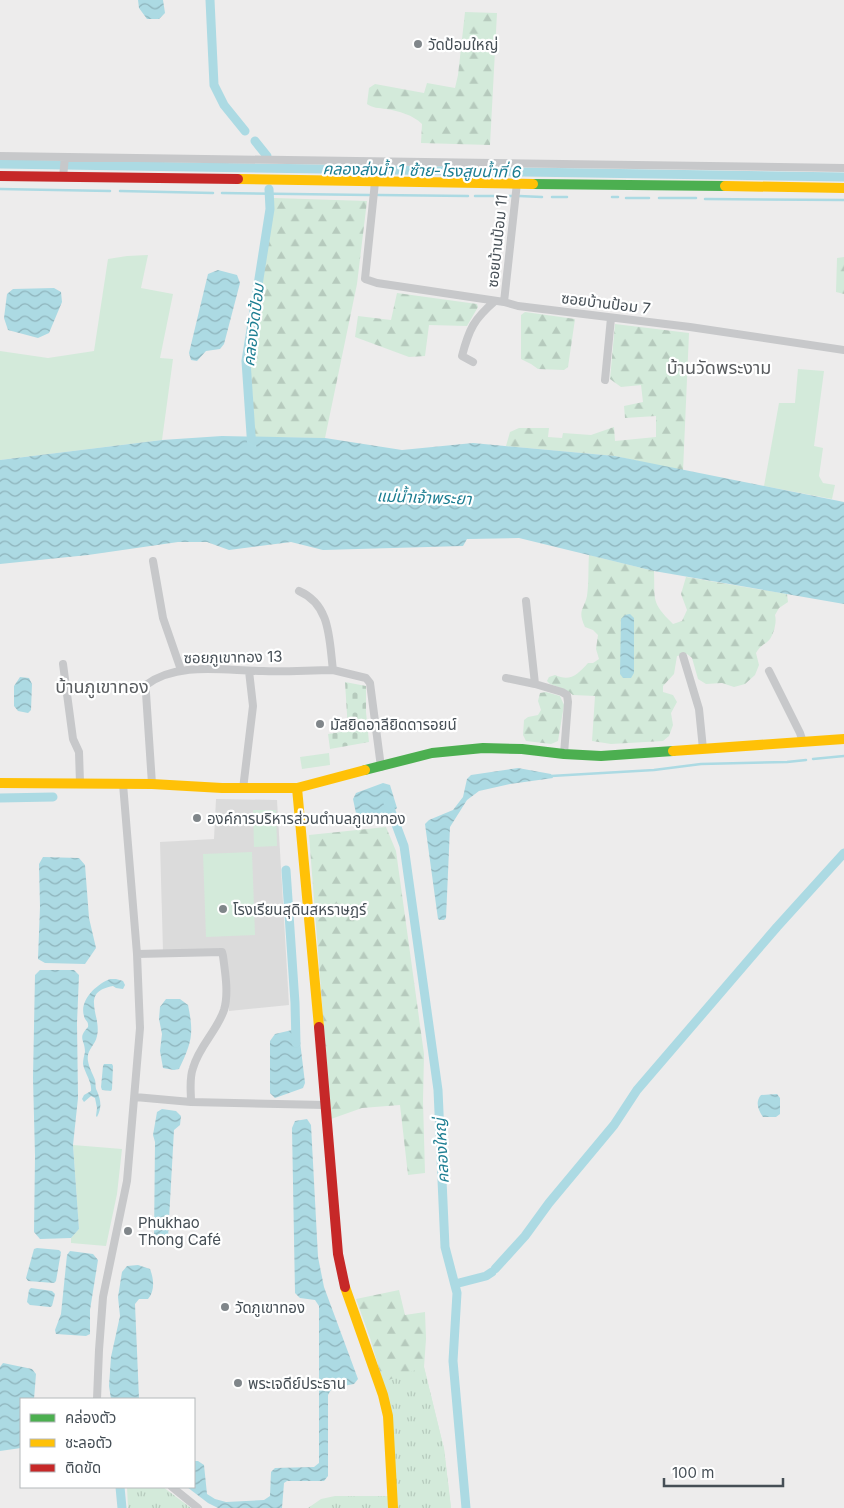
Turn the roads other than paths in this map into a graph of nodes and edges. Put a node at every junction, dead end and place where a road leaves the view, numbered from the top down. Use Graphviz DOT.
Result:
graph roads {
  1 [pos="0,156"];
  2 [pos="65,159"];
  3 [pos="347,164"];
  4 [pos="844,168"];
  5 [pos="64,174"];
  6 [pos="0,176"];
  7 [pos="346,178"];
  8 [pos="375,182"];
  9 [pos="517,183"];
  10 [pos="844,188"];
  11 [pos="500,302"];
  12 [pos="611,318"];
  13 [pos="844,350"];
  14 [pos="473,362"];
  15 [pos="605,380"];
  16 [pos="153,561"];
  17 [pos="299,590"];
  18 [pos="526,601"];
  19 [pos="683,656"];
  20 [pos="63,664"];
  21 [pos="181,670"];
  22 [pos="333,670"];
  23 [pos="249,671"];
  24 [pos="769,672"];
  25 [pos="506,678"];
  26 [pos="535,684"];
  27 [pos="844,739"];
  28 [pos="803,742"];
  29 [pos="703,750"];
  30 [pos="564,754"];
  31 [pos="381,767"];
  32 [pos="0,783"];
  33 [pos="80,783"];
  34 [pos="123,784"];
  35 [pos="152,784"];
  36 [pos="297,788"];
  37 [pos="243,789"];
  38 [pos="137,954"];
  39 [pos="134,1097"];
  40 [pos="191,1102"];
  41 [pos="326,1106"];
  42 [pos="98,1398"];
  43 [pos="173,1488"];
  44 [pos="198,1508"];
  45 [pos="393,1508"];
  1 -- 2 [label="street"];
  2 -- 3 [label="street"];
  2 -- 5 [label="street"];
  3 -- 4 [label="street"];
  3 -- 7 [label="street"];
  5 -- 6 [label="street"];
  5 -- 7 [label="street"];
  7 -- 8 [label="street"];
  8 -- 9 [label="street"];
  8 -- 11 [label="street, ซอยบ้านป้อม 7"];
  9 -- 10 [label="street"];
  9 -- 11 [label="street, ซอยบ้านป้อม 11"];
  11 -- 12 [label="street, ซอยบ้านป้อม 7"];
  11 -- 14 [label="street"];
  12 -- 13 [label="street, ซอยบ้านป้อม 7"];
  12 -- 15 [label="street"];
  16 -- 21 [label="street"];
  17 -- 22 [label="street"];
  18 -- 26 [label="street"];
  19 -- 29 [label="street"];
  20 -- 33 [label="street"];
  21 -- 23 [label="street, ซอยภูเขาทอง 13"];
  21 -- 35 [label="street, ซอยภูเขาทอง 13"];
  22 -- 23 [label="street, ซอยภูเขาทอง 13"];
  22 -- 31 [label="street, ซอยภูเขาทอง 13"];
  23 -- 37 [label="street"];
  24 -- 28 [label="street"];
  25 -- 26 [label="street"];
  26 -- 30 [label="street"];
  27 -- 28 [label="street"];
  28 -- 29 [label="street"];
  29 -- 30 [label="street"];
  30 -- 31 [label="street"];
  31 -- 36 [label="street"];
  32 -- 33 [label="street"];
  33 -- 34 [label="street"];
  34 -- 35 [label="street"];
  34 -- 38 [label="street"];
  35 -- 37 [label="street"];
  36 -- 37 [label="street"];
  36 -- 41 [label="street"];
  38 -- 39 [label="street"];
  38 -- 40 [label="street"];
  39 -- 40 [label="street"];
  39 -- 42 [label="street"];
  40 -- 41 [label="street"];
  41 -- 45 [label="street"];
  43 -- 44 [label="street"];
}
